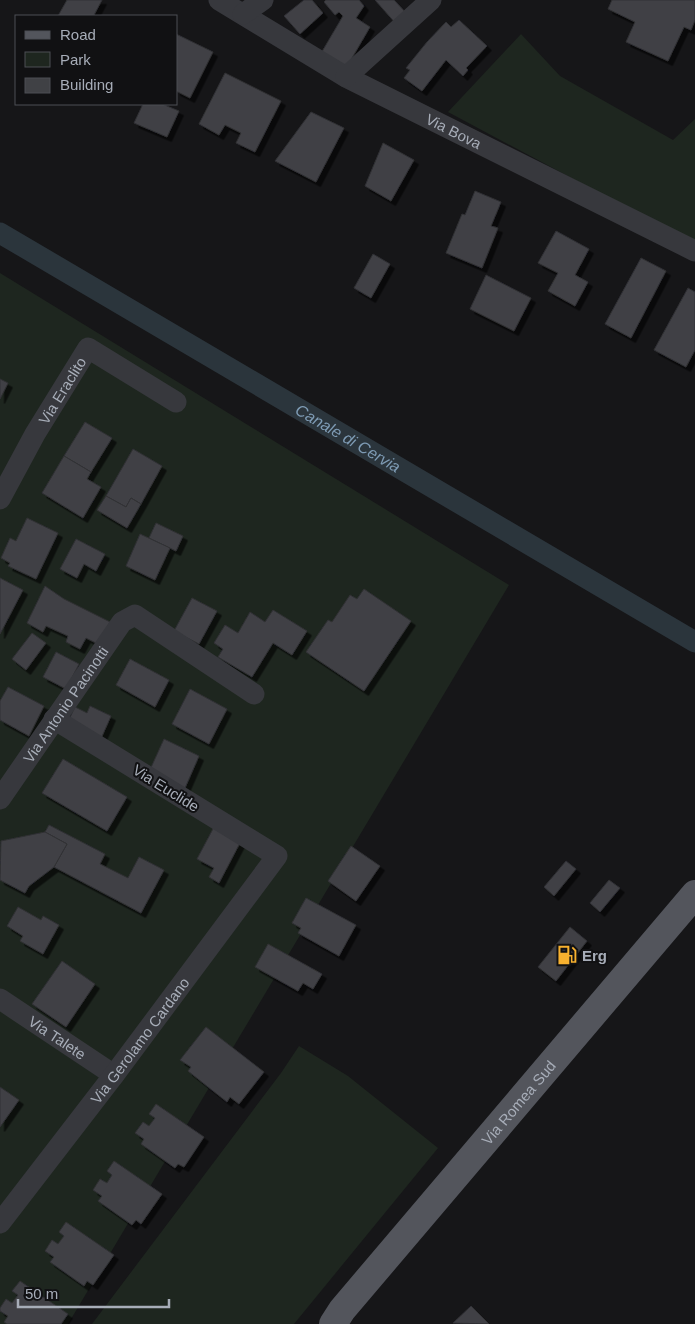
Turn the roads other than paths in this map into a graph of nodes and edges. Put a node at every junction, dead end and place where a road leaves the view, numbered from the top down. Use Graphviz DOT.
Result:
graph roads {
  1 [pos="219,0"];
  2 [pos="263,0"];
  3 [pos="430,0"];
  4 [pos="243,14"];
  5 [pos="346,77"];
  6 [pos="695,251"];
  7 [pos="176,402"];
  8 [pos="0,499"];
  9 [pos="254,694"];
  10 [pos="54,719"];
  11 [pos="1,797"];
  12 [pos="277,856"];
  13 [pos="695,894"];
  14 [pos="0,999"];
  15 [pos="114,1075"];
  16 [pos="0,1223"];
  17 [pos="334,1319"];
  1 -- 4 [label="street, Via Bova"];
  2 -- 4 [label="street"];
  3 -- 5 [label="street"];
  4 -- 5 [label="street, Via Bova"];
  5 -- 6 [label="street, Via Bova"];
  7 -- 8 [label="street, Via Eraclito"];
  9 -- 10 [label="street, Via Antonio Pacinotti"];
  10 -- 11 [label="street, Via Antonio Pacinotti"];
  10 -- 12 [label="street, Via Euclide"];
  12 -- 15 [label="street, Via Gerolamo Cardano"];
  13 -- 17 [label="main road, Via Romea Sud"];
  14 -- 15 [label="street, Via Talete"];
  15 -- 16 [label="street, Via Gerolamo Cardano"];
}
